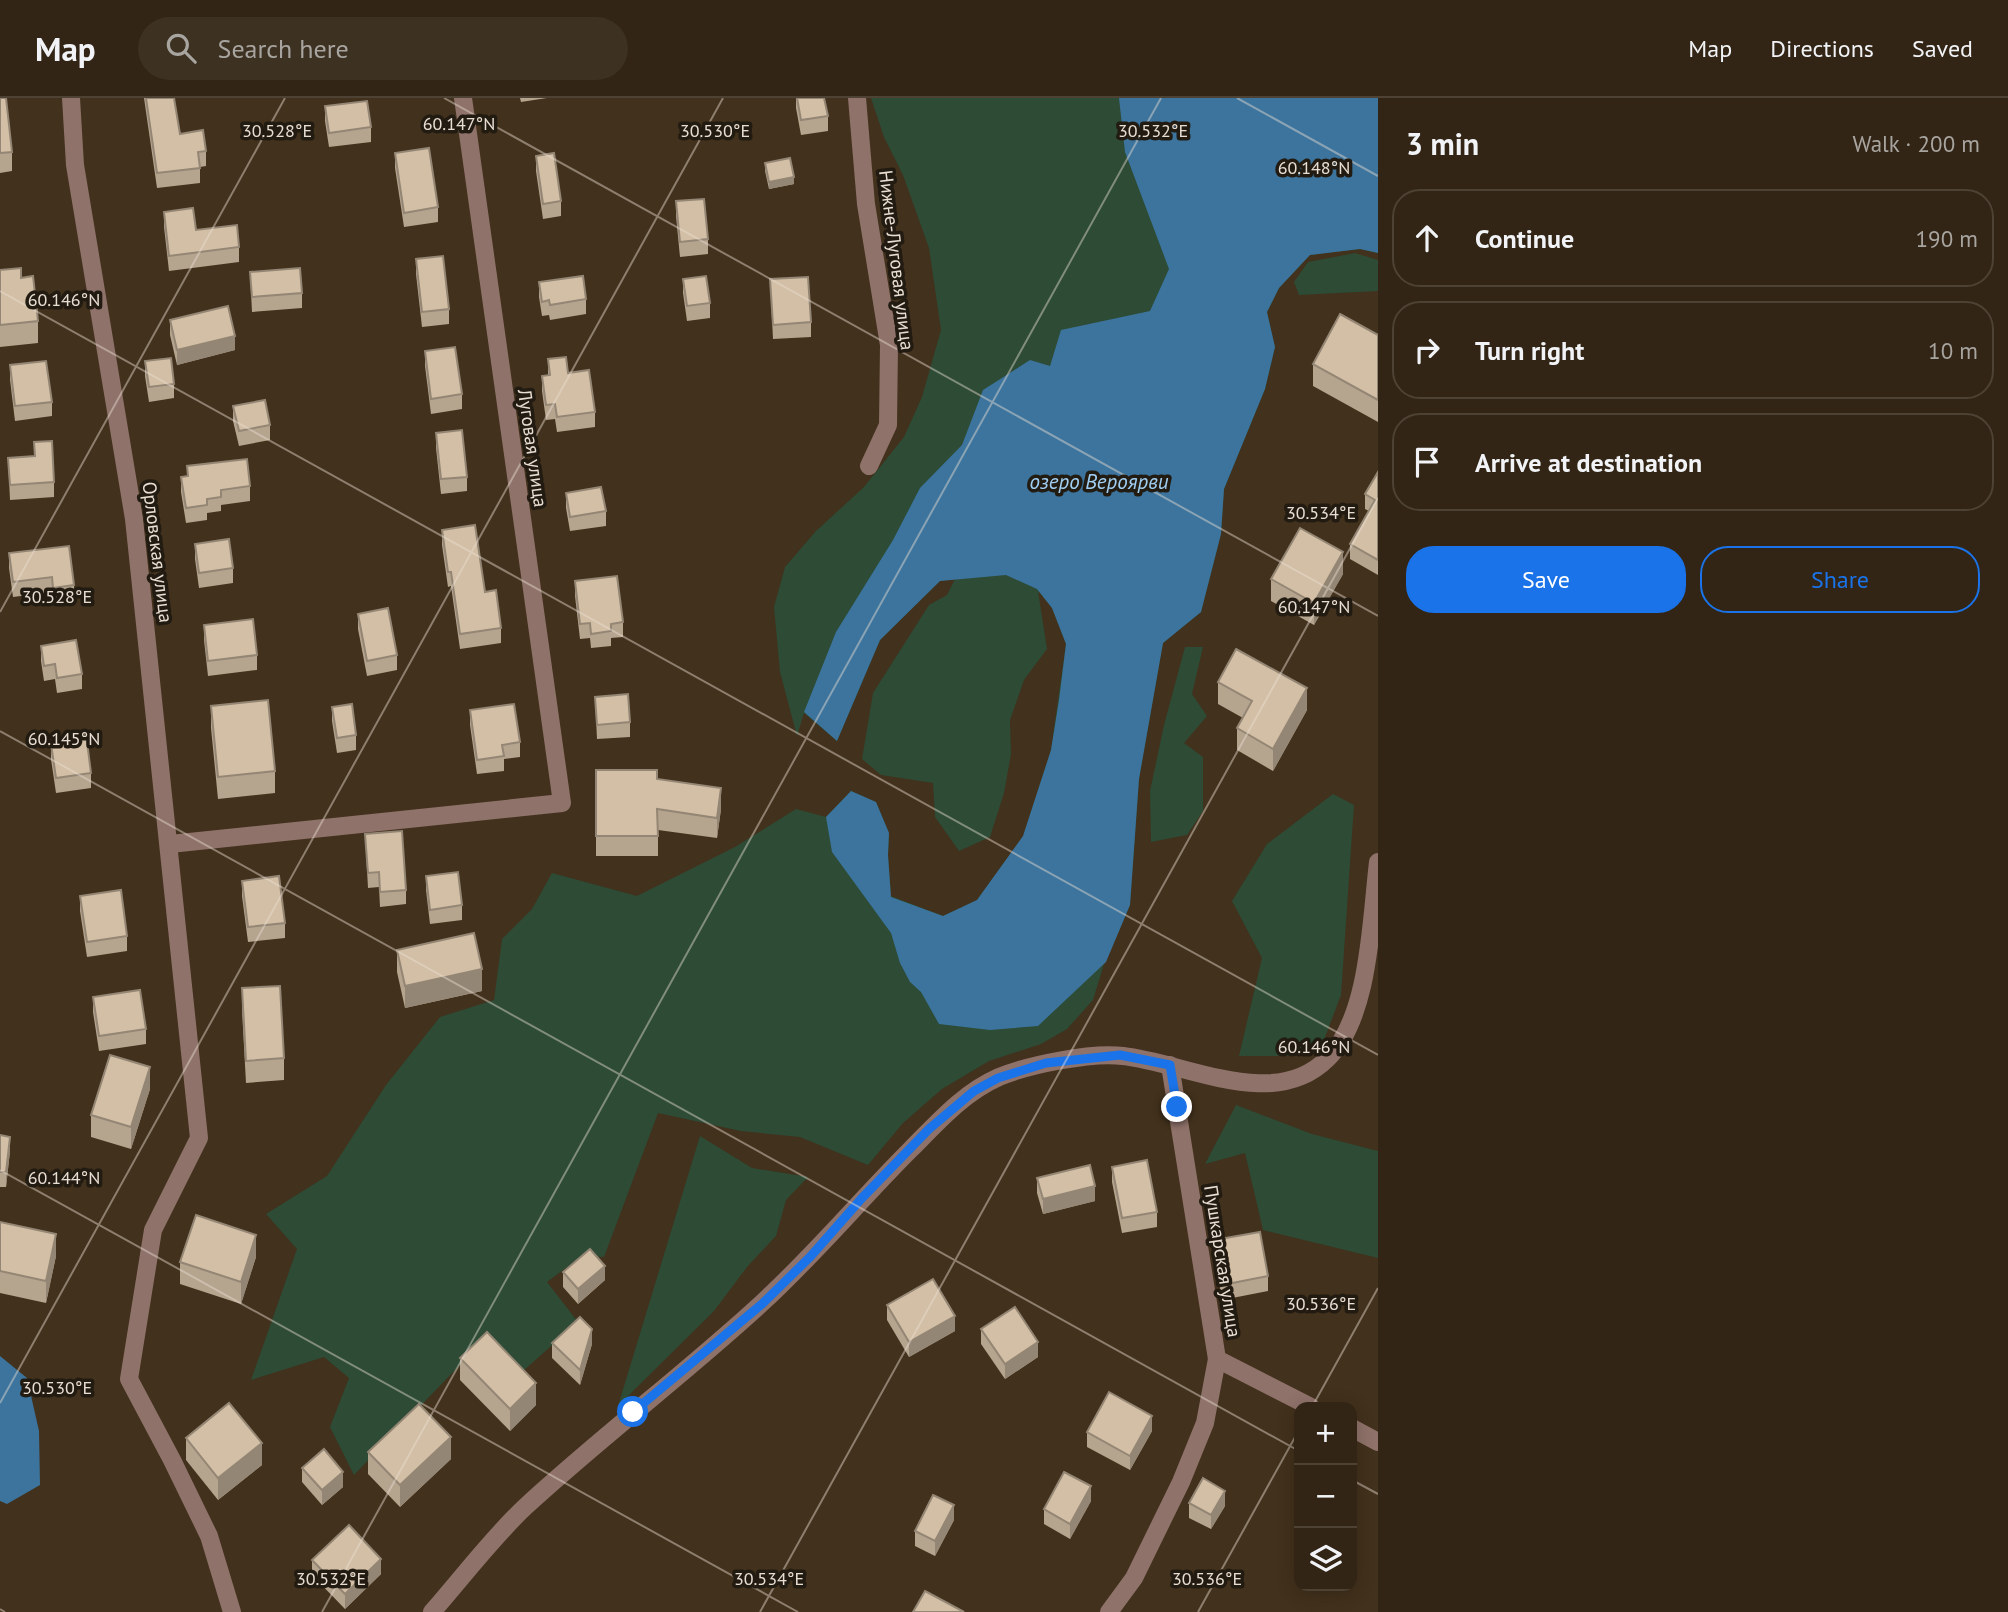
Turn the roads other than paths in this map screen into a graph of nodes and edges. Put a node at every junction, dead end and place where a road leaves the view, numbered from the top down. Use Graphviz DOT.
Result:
graph roads {
  1 [pos="71,98"];
  2 [pos="463,98"];
  3 [pos="857,98"];
  4 [pos="869,466"];
  5 [pos="170,844"];
  6 [pos="1378,862"];
  7 [pos="1170,1065"];
  8 [pos="1217,1359"];
  9 [pos="1301,1402"];
  10 [pos="1357,1430"];
  11 [pos="1378,1441"];
  12 [pos="232,1612"];
  13 [pos="432,1612"];
  14 [pos="1109,1612"];
  1 -- 5 [label="street, Орловская улица"];
  2 -- 5 [label="street, Луговая улица"];
  3 -- 4 [label="street, Нижне-Луговая улица"];
  5 -- 12 [label="street, Орловская улица"];
  6 -- 7 [label="street"];
  7 -- 8 [label="street, Пушкарская улица"];
  7 -- 13 [label="street"];
  8 -- 9 [label="street, Пушкарская улица"];
  8 -- 14 [label="street"];
  10 -- 11 [label="street"];
}
